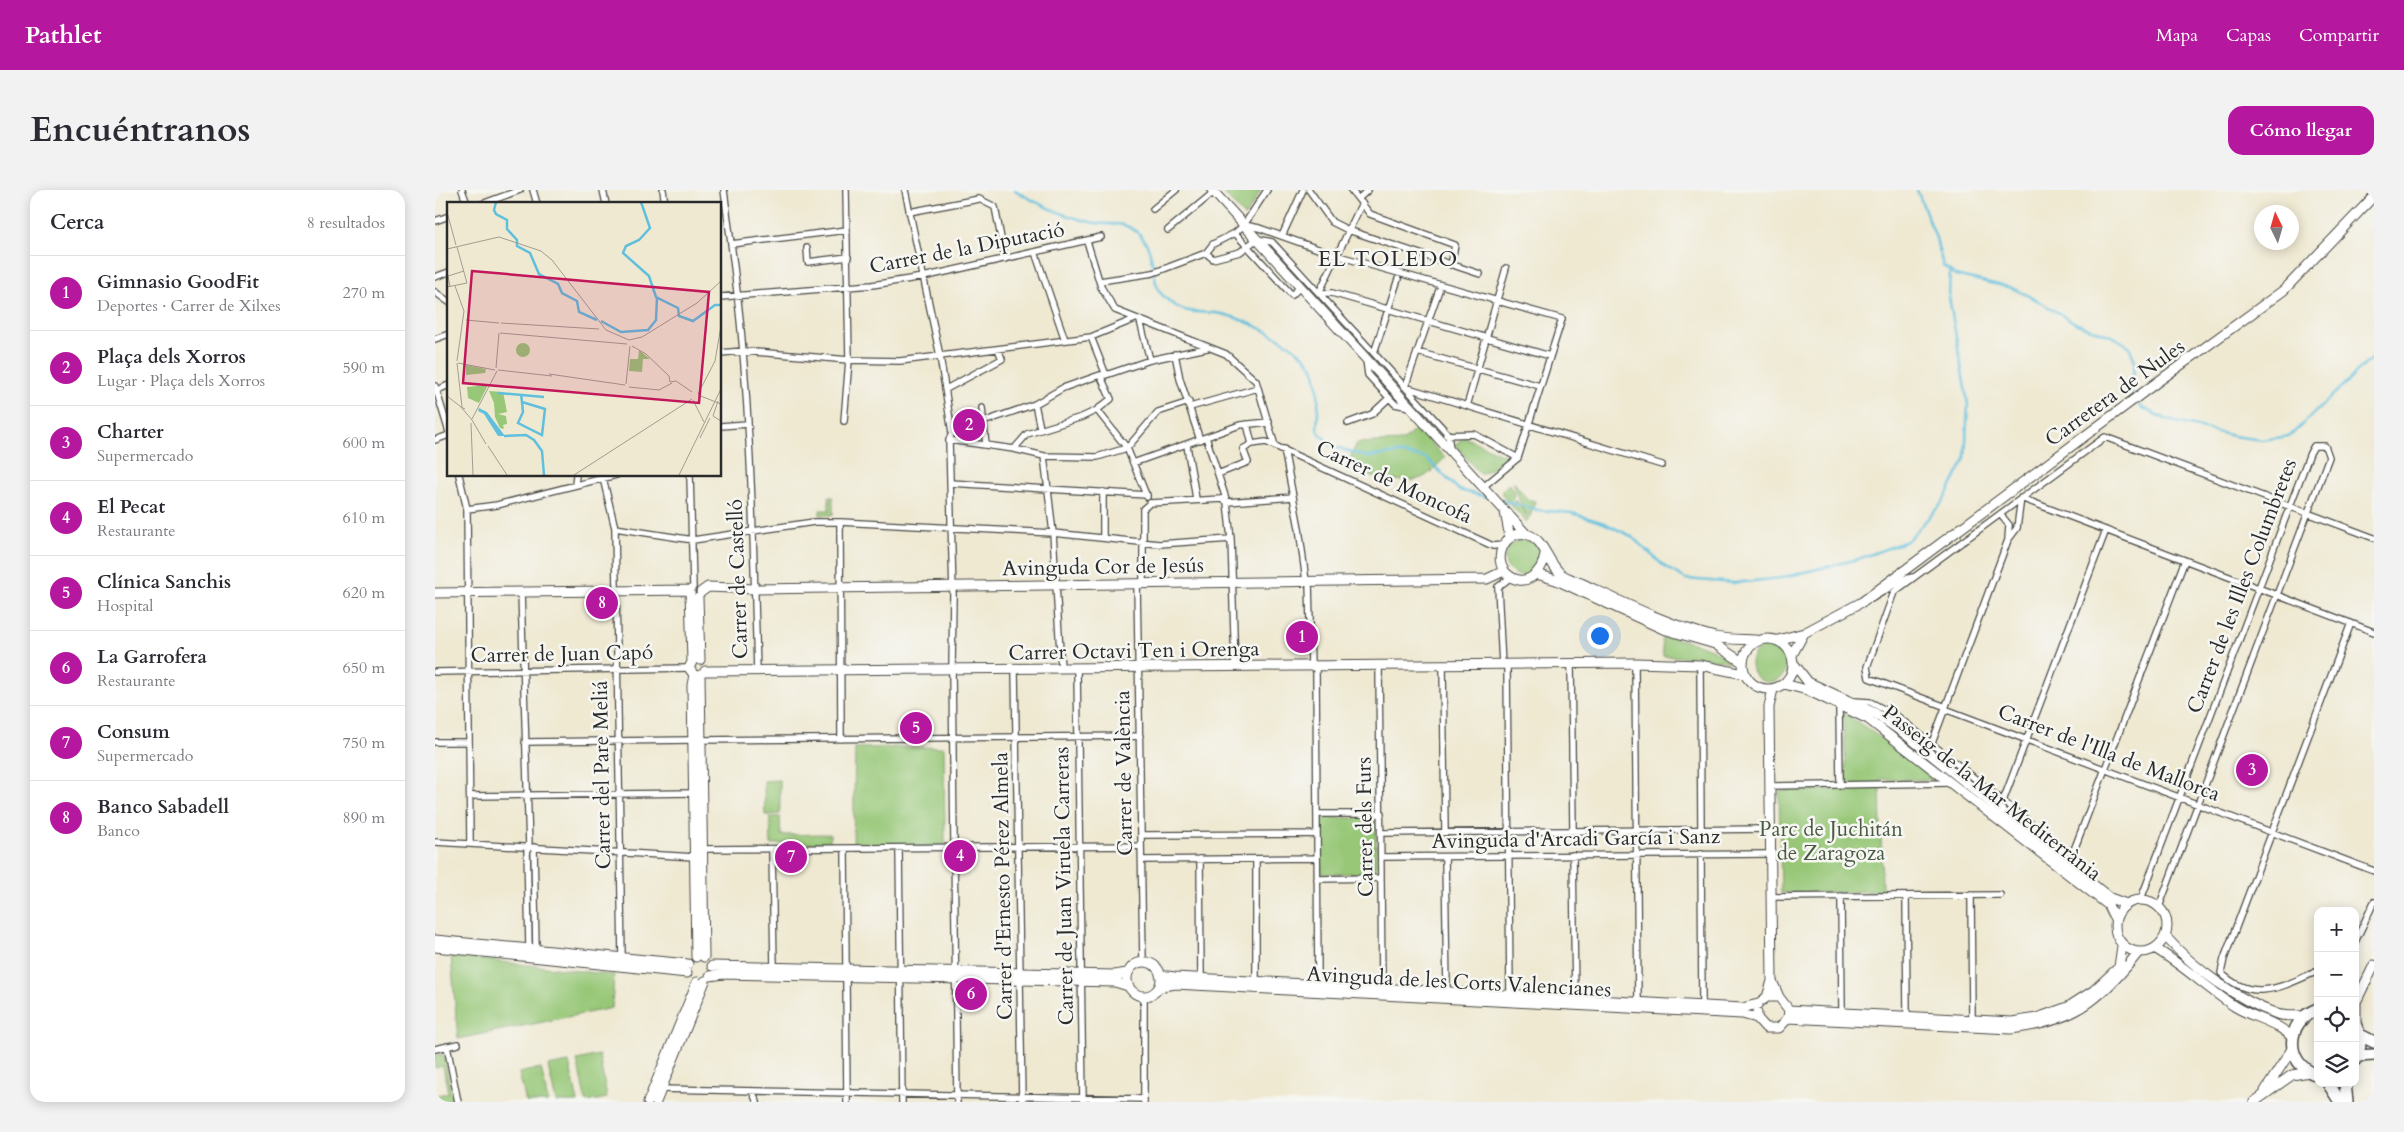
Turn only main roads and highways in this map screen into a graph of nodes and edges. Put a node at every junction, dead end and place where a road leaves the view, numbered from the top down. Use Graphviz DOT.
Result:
graph roads {
  1 [pos="2314,1011"];
  2 [pos="2359,1030"];
  3 [pos="2374,1042"];
  4 [pos="2374,1055"];
  5 [pos="2359,1058"];
  6 [pos="2313,1074"];
  7 [pos="2331,1087"];
  8 [pos="2345,1087"];
  9 [pos="2340,1102"];
  10 [pos="2347,1102"];
  1 -- 6 [label="highway"];
  2 -- 3 [label="highway"];
  4 -- 5 [label="highway"];
  7 -- 9 [label="highway"];
  8 -- 10 [label="highway"];
}
